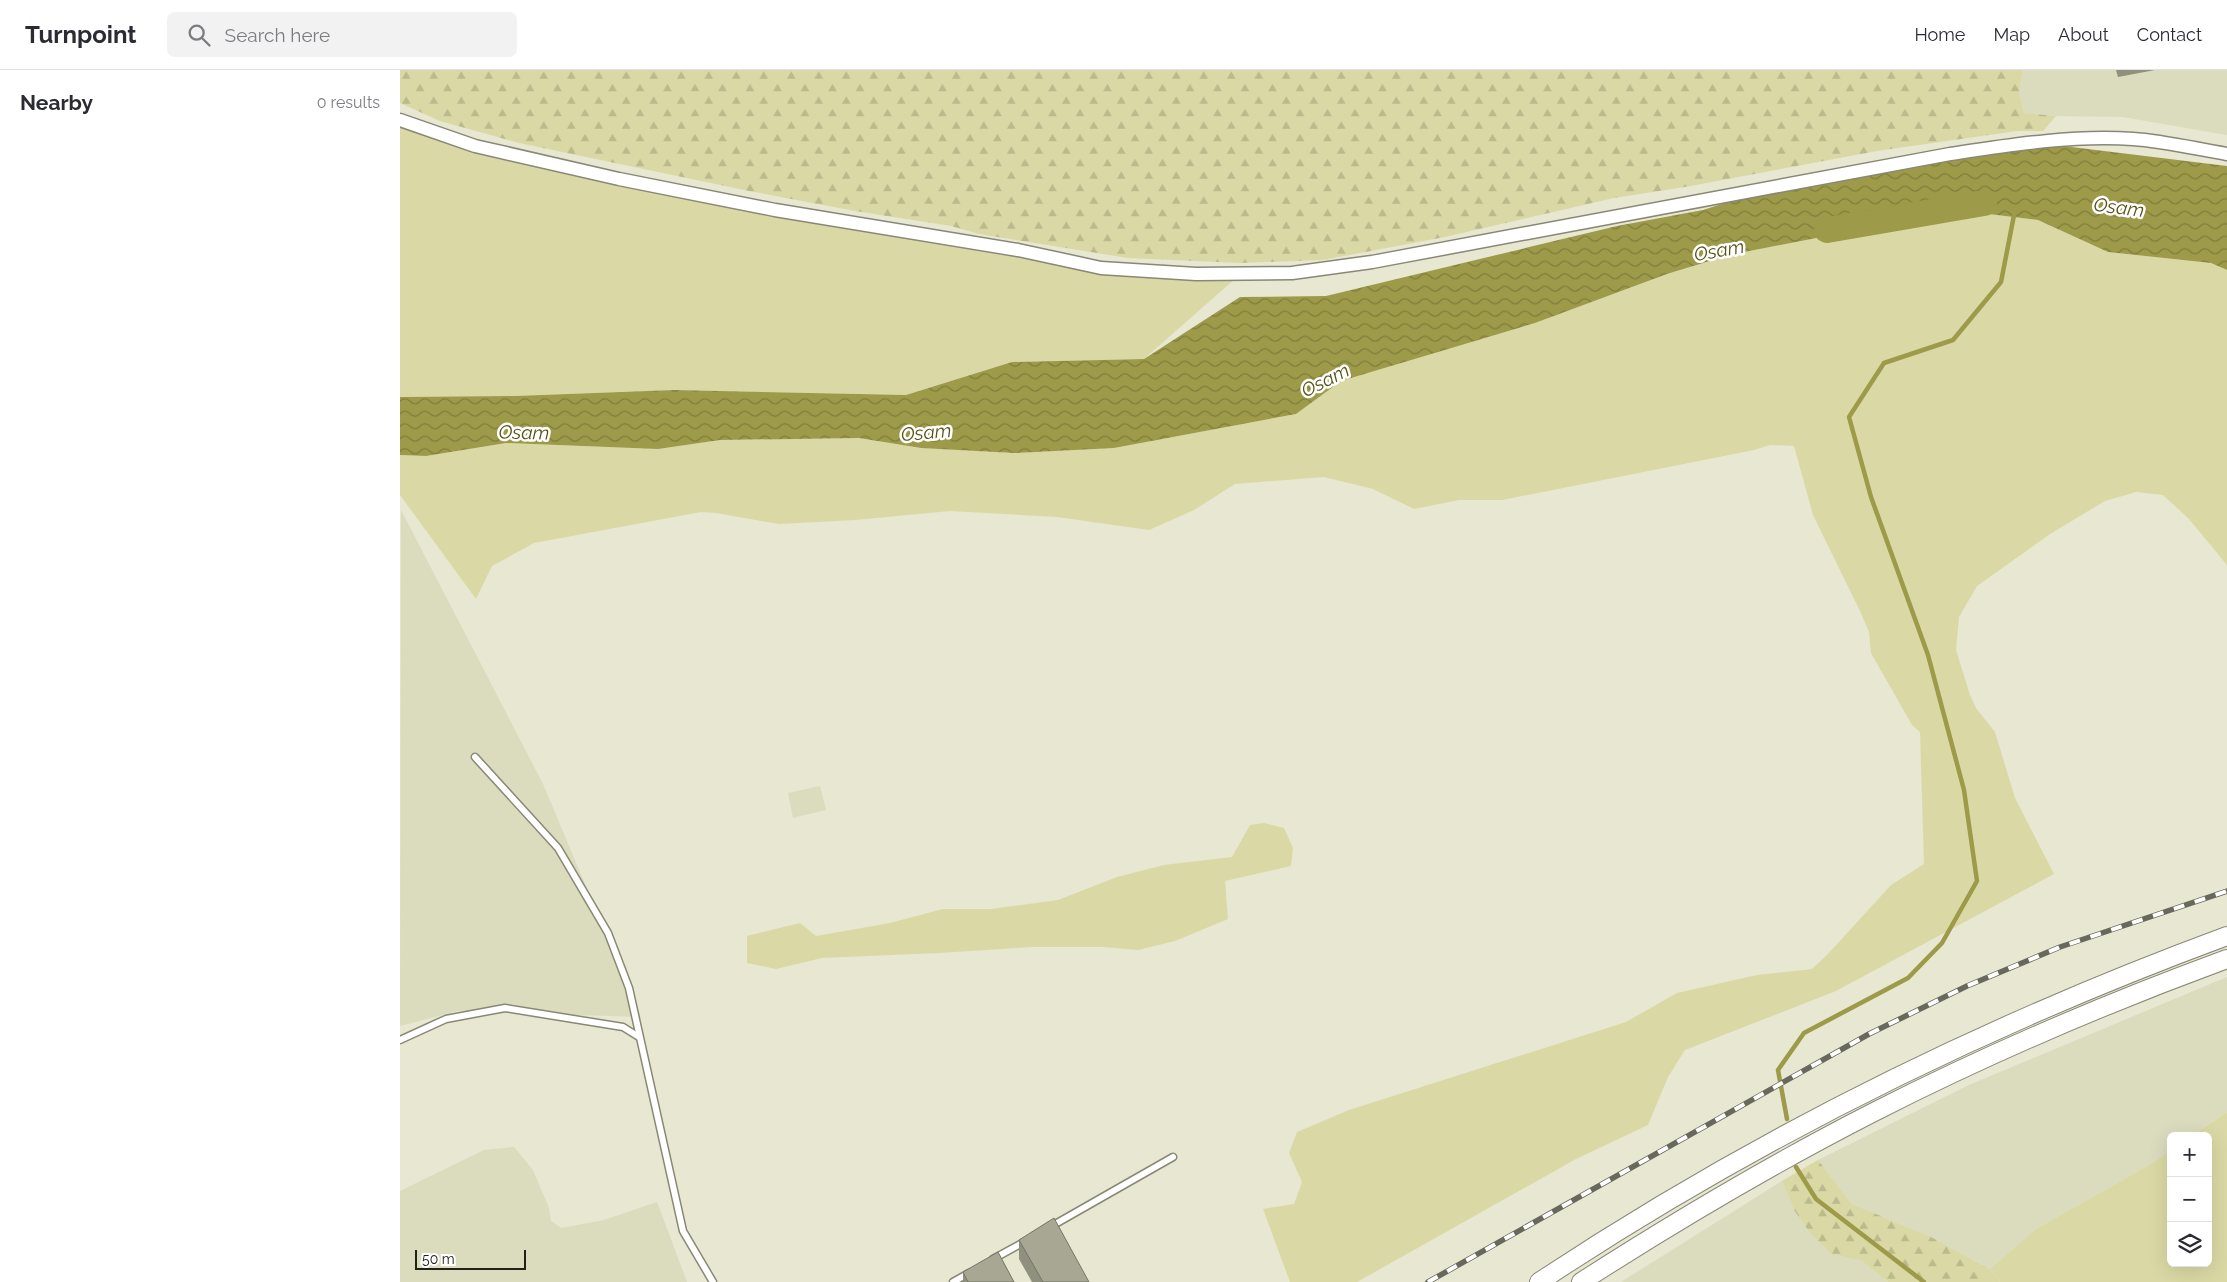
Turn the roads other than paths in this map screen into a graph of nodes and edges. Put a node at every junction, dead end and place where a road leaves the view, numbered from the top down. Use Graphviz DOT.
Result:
graph roads {
  1 [pos="400,120"];
  2 [pos="2227,154"];
  3 [pos="475,757"];
  4 [pos="2227,936"];
  5 [pos="2227,959"];
  6 [pos="639,1037"];
  7 [pos="400,1040"];
  8 [pos="1173,1157"];
  9 [pos="1046,1229"];
  10 [pos="1029,1239"];
  11 [pos="987,1263"];
  12 [pos="978,1268"];
  13 [pos="713,1282"];
  14 [pos="953,1282"];
  15 [pos="1539,1282"];
  16 [pos="1581,1282"];
  1 -- 2 [label="street"];
  3 -- 6 [label="lane"];
  4 -- 15 [label="main road"];
  5 -- 16 [label="main road"];
  6 -- 7 [label="lane"];
  6 -- 13 [label="lane"];
  8 -- 9 [label="lane"];
  10 -- 11 [label="lane"];
  12 -- 14 [label="lane"];
}
